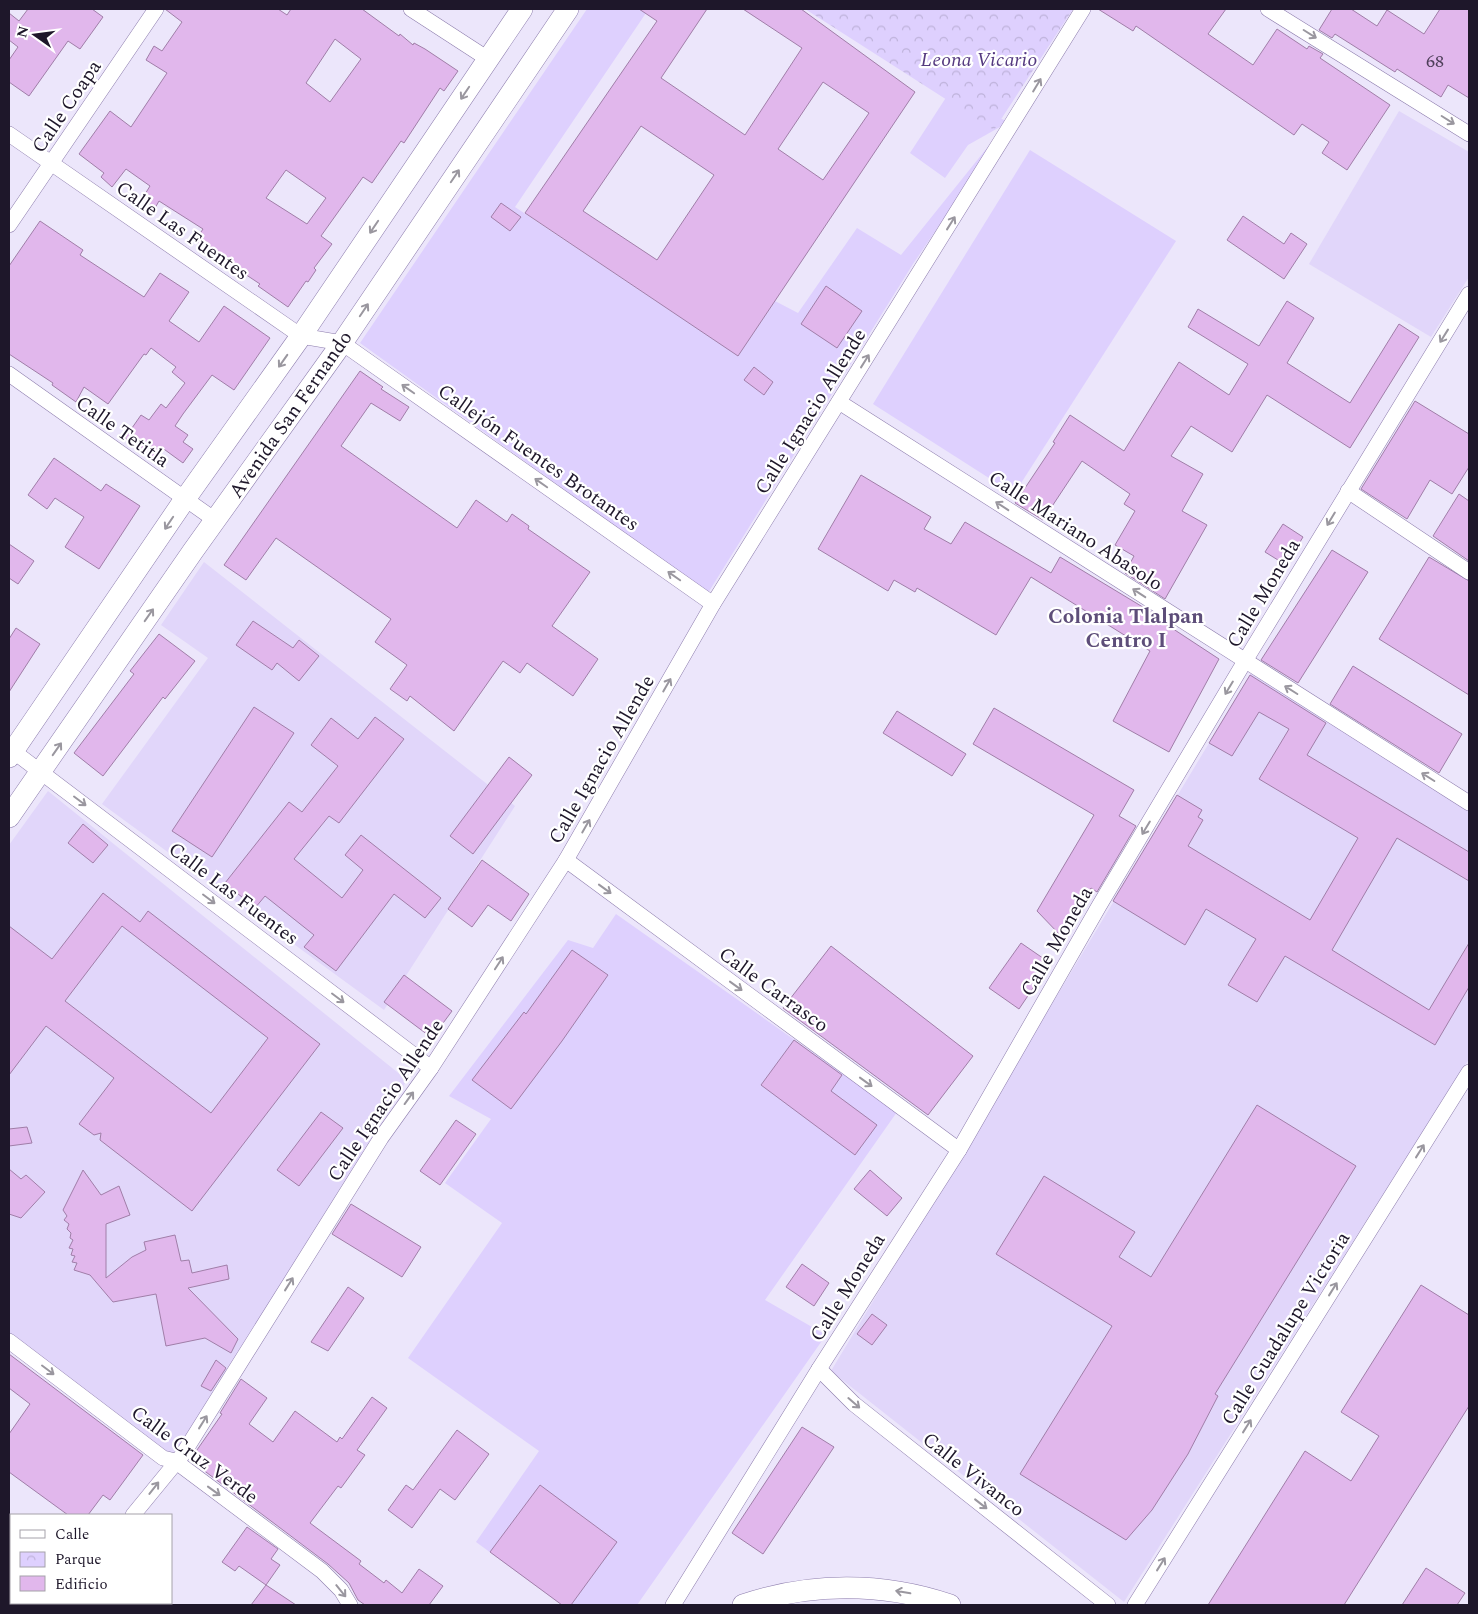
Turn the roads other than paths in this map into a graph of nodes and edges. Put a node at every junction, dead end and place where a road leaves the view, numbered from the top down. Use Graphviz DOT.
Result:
graph roads {
  1 [pos="156,9"];
  2 [pos="411,9"];
  3 [pos="522,9"];
  4 [pos="568,9"];
  5 [pos="1083,9"];
  6 [pos="1268,9"];
  7 [pos="488,59"];
  8 [pos="9,134"];
  9 [pos="1469,134"];
  10 [pos="51,163"];
  11 [pos="9,225"];
  12 [pos="1469,294"];
  13 [pos="301,336"];
  14 [pos="342,343"];
  15 [pos="9,374"];
  16 [pos="839,402"];
  17 [pos="1348,491"];
  18 [pos="185,499"];
  19 [pos="215,520"];
  20 [pos="1469,572"];
  21 [pos="713,604"];
  22 [pos="1245,661"];
  23 [pos="11,754"];
  24 [pos="42,771"];
  25 [pos="1469,803"];
  26 [pos="9,817"];
  27 [pos="566,860"];
  28 [pos="431,1068"];
  29 [pos="1469,1072"];
  30 [pos="1463,1096"];
  31 [pos="959,1150"];
  32 [pos="9,1341"];
  33 [pos="819,1370"];
  34 [pos="175,1462"];
  35 [pos="134,1514"];
  36 [pos="350,1605"];
  37 [pos="673,1605"];
  38 [pos="743,1605"];
  39 [pos="950,1605"];
  40 [pos="1108,1605"];
  41 [pos="1135,1605"];
  1 -- 10 [label="street, Calle Coapa"];
  2 -- 7 [label="street"];
  3 -- 7 [label="main road, Avenida San Fernando"];
  14 -- 4 [label="main road, Avenida San Fernando, one-way"];
  16 -- 5 [label="street, Calle Ignacio Allende, one-way"];
  6 -- 9 [label="street, one-way"];
  7 -- 13 [label="main road, Avenida San Fernando, one-way"];
  8 -- 10 [label="street, Calle Las Fuentes"];
  10 -- 11 [label="street, Calle Coapa"];
  10 -- 13 [label="street, Calle Las Fuentes"];
  12 -- 17 [label="street, Calle Moneda, one-way"];
  13 -- 14 [label="street, Calle Las Fuentes"];
  13 -- 18 [label="main road, Avenida San Fernando, one-way"];
  14 -- 19 [label="main road, Avenida San Fernando"];
  21 -- 14 [label="street, Callejón Fuentes Brotantes, one-way"];
  15 -- 18 [label="street, Calle Tetitla"];
  16 -- 21 [label="street, Calle Ignacio Allende"];
  22 -- 16 [label="street, Calle Mariano Abasolo, one-way"];
  17 -- 20 [label="street"];
  17 -- 22 [label="street, Calle Moneda, one-way"];
  18 -- 19 [label="street, Calle Tetitla"];
  18 -- 23 [label="main road, Avenida San Fernando, one-way"];
  24 -- 19 [label="main road, Avenida San Fernando, one-way"];
  27 -- 21 [label="street, Calle Ignacio Allende, one-way"];
  25 -- 22 [label="street, Calle Mariano Abasolo, one-way"];
  22 -- 31 [label="street, Calle Moneda, one-way"];
  23 -- 24 [label="street, Calle Las Fuentes"];
  24 -- 26 [label="main road, Avenida San Fernando"];
  24 -- 28 [label="street, Calle Las Fuentes, one-way"];
  28 -- 27 [label="street, Calle Ignacio Allende, one-way"];
  27 -- 31 [label="street, Calle Carrasco, one-way"];
  34 -- 28 [label="street, Calle Ignacio Allende, one-way"];
  29 -- 30 [label="street, Calle Guadalupe Victoria"];
  41 -- 30 [label="street, Calle Guadalupe Victoria, one-way"];
  31 -- 33 [label="street, Calle Moneda"];
  32 -- 34 [label="street, Calle Cruz Verde, one-way"];
  33 -- 37 [label="street, Calle Moneda"];
  33 -- 40 [label="street, Calle Vivanco, one-way"];
  35 -- 34 [label="street, Calle Ignacio Allende, one-way"];
  34 -- 36 [label="street, Calle Cruz Verde, one-way"];
  39 -- 38 [label="main road, one-way"];
}
